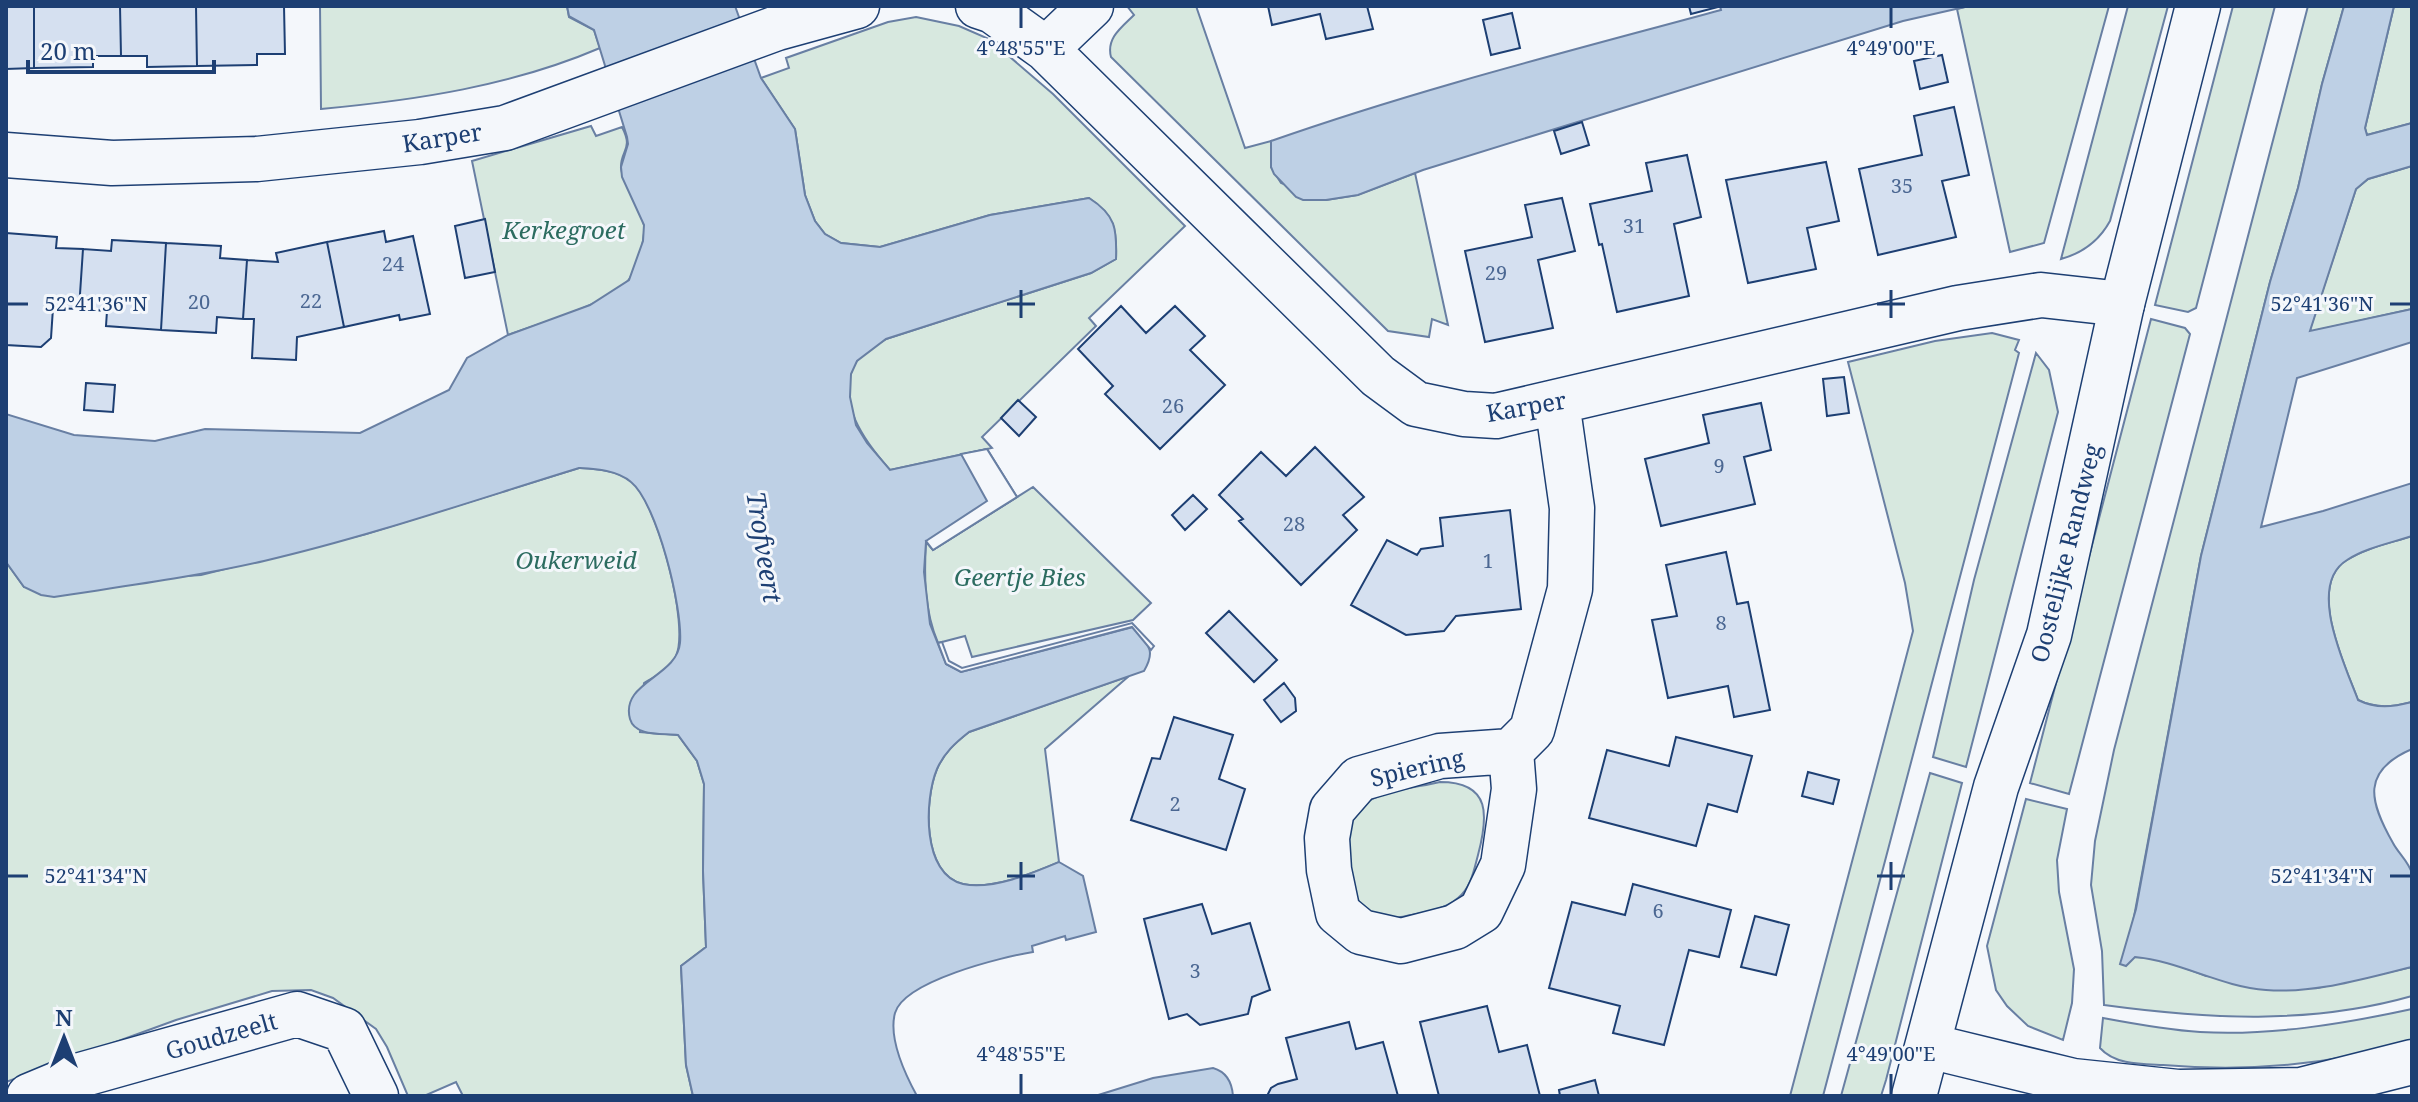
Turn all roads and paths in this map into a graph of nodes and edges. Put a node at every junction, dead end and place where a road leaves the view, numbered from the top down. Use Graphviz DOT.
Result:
graph roads {
  1 [pos="857,6"];
  2 [pos="978,6"];
  3 [pos="1091,6"];
  4 [pos="2198,6"];
  5 [pos="1046,49"];
  6 [pos="6,155"];
  7 [pos="2122,304"];
  8 [pos="1557,402"];
  9 [pos="1511,751"];
  10 [pos="1929,1046"];
  11 [pos="2412,1062"];
  12 [pos="29,1096"];
  13 [pos="376,1096"];
  14 [pos="1914,1096"];
  1 -- 6 [label="street, Karper"];
  2 -- 5 [label="street, Karper"];
  3 -- 5 [label="street"];
  4 -- 7 [label="street, Oostelijke Randweg"];
  5 -- 8 [label="street, Karper"];
  7 -- 8 [label="street, Karper"];
  7 -- 10 [label="street, Oostelijke Randweg"];
  8 -- 9 [label="street"];
  9 -- 9 [label="street, Spiering"];
  10 -- 11 [label="street"];
  10 -- 14 [label="street, Oostelijke Randweg"];
  12 -- 13 [label="street, Goudzeelt"];
}
